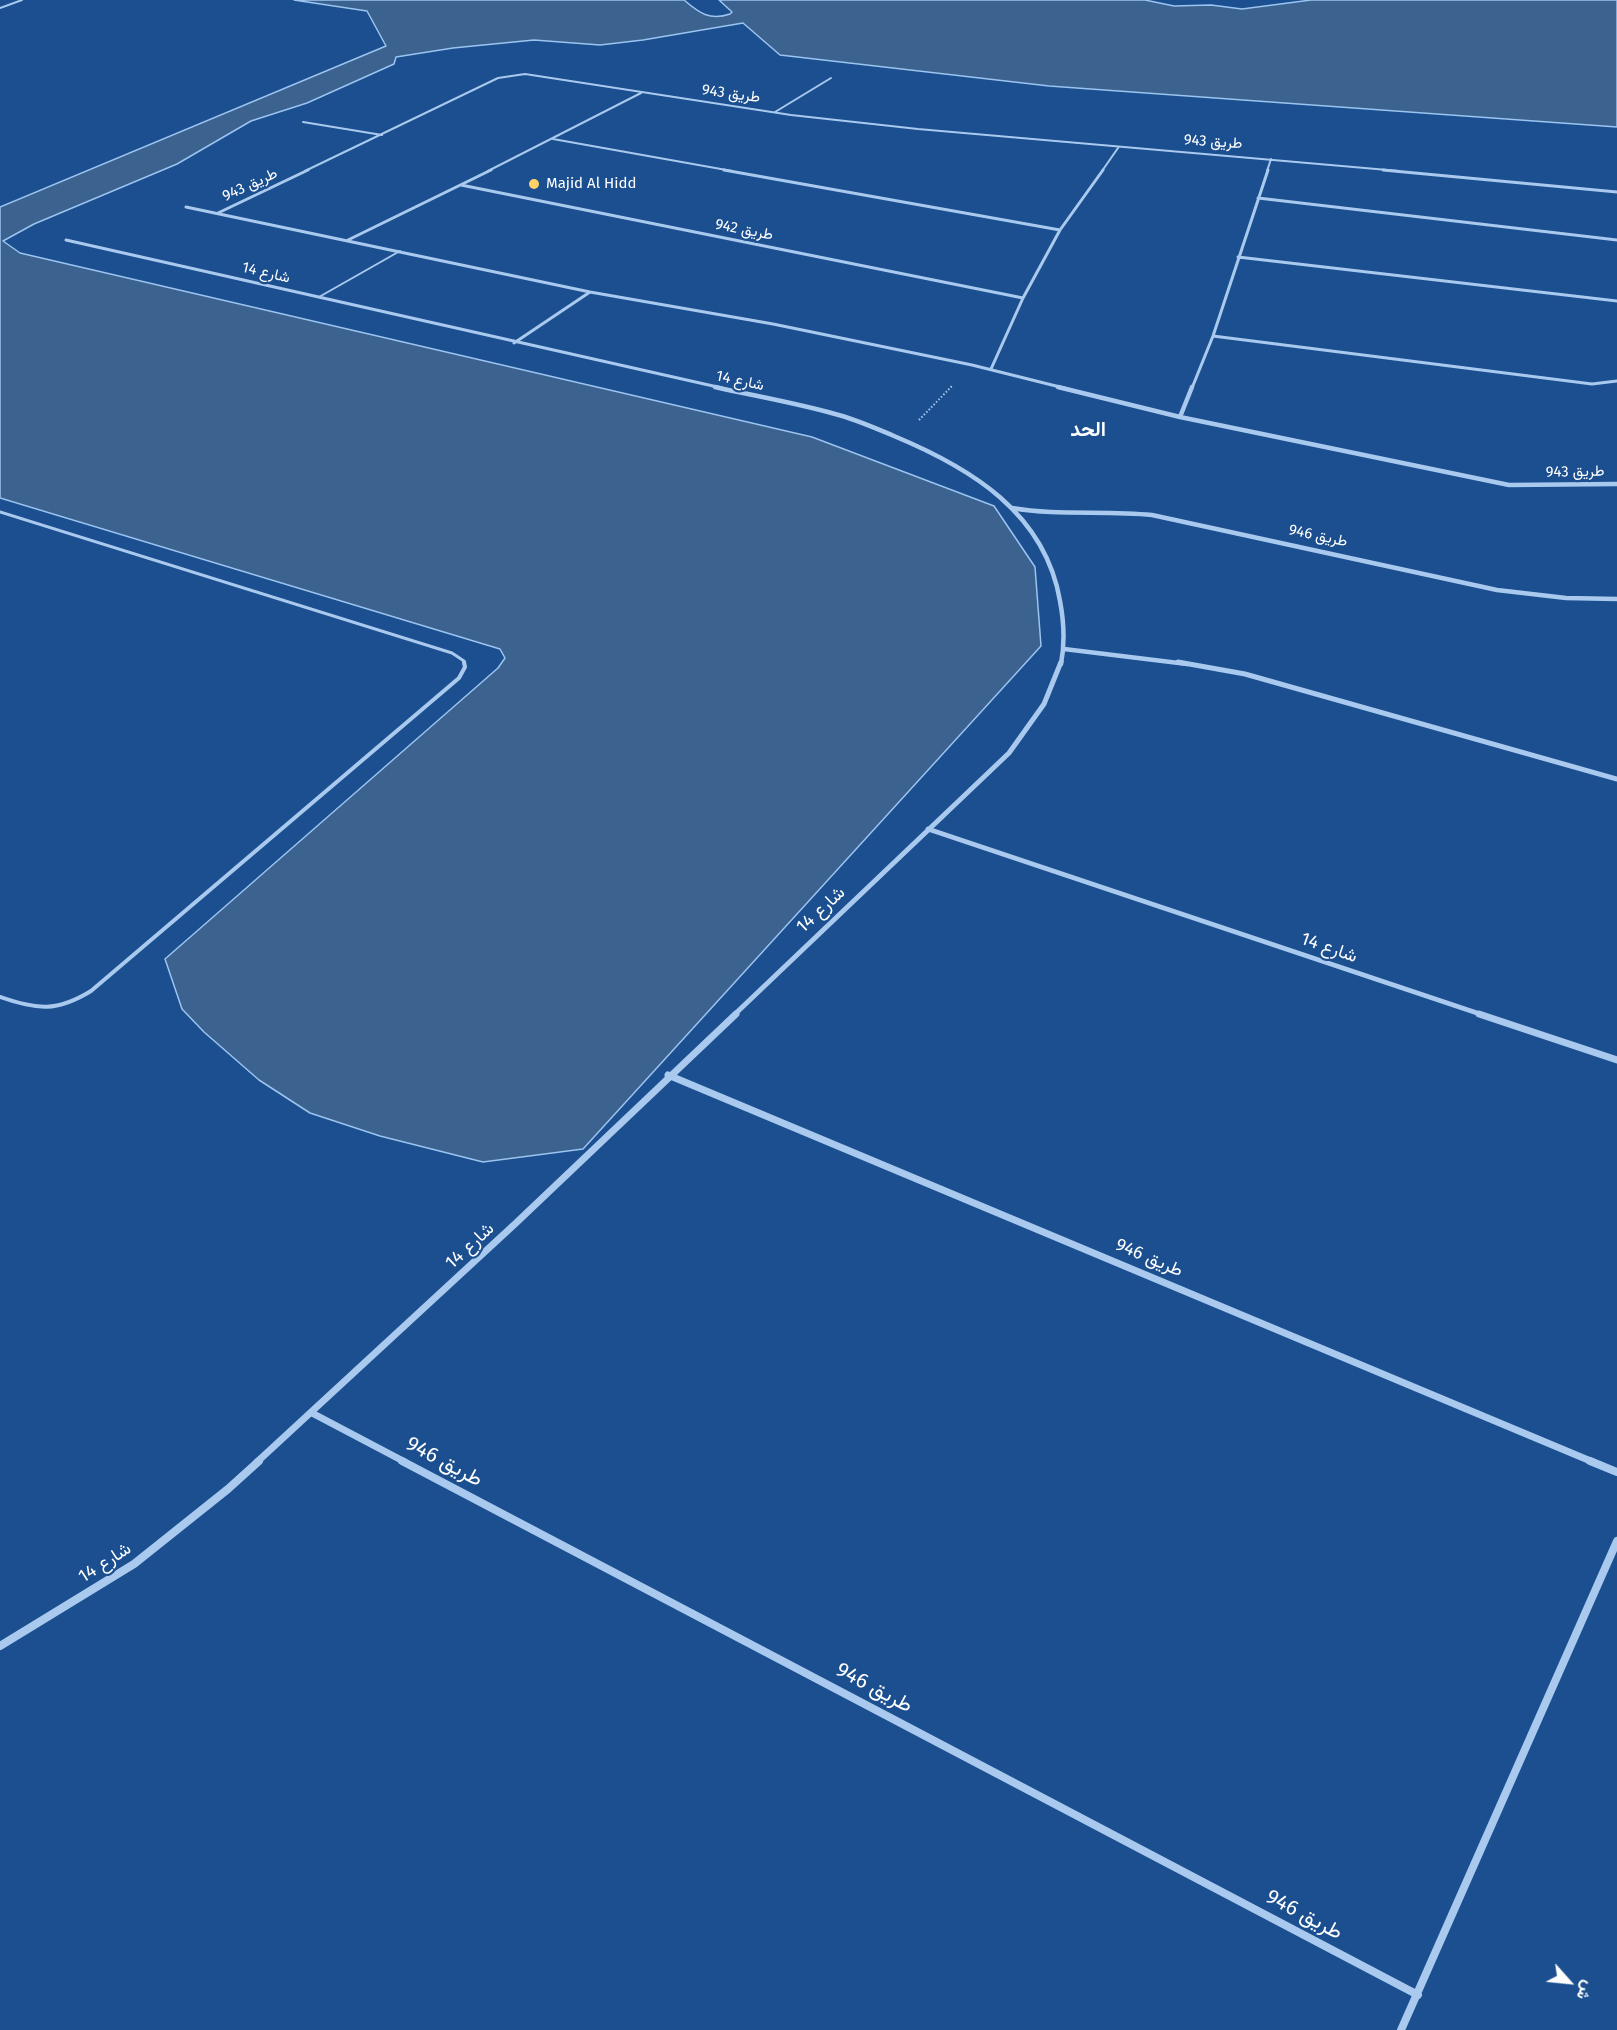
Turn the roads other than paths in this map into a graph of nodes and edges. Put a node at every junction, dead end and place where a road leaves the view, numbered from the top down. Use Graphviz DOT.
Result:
graph roads {
  1 [pos="22,0"];
  2 [pos="0,8"];
  3 [pos="831,78"];
  4 [pos="642,92"];
  5 [pos="775,112"];
  6 [pos="303,122"];
  7 [pos="382,135"];
  8 [pos="553,139"];
  9 [pos="1118,148"];
  10 [pos="1272,159"];
  11 [pos="461,185"];
  12 [pos="1617,192"];
  13 [pos="1258,198"];
  14 [pos="186,207"];
  15 [pos="218,213"];
  16 [pos="1060,230"];
  17 [pos="66,240"];
  18 [pos="347,240"];
  19 [pos="1617,240"];
  20 [pos="400,251"];
  21 [pos="1238,257"];
  22 [pos="590,292"];
  23 [pos="318,297"];
  24 [pos="1023,298"];
  25 [pos="1617,301"];
  26 [pos="1213,336"];
  27 [pos="514,343"];
  28 [pos="991,369"];
  29 [pos="1617,381"];
  30 [pos="1180,417"];
  31 [pos="1617,484"];
  32 [pos="1012,507"];
  33 [pos="0,513"];
  34 [pos="1617,598"];
  35 [pos="1064,649"];
  36 [pos="1617,779"];
  37 [pos="928,829"];
  38 [pos="0,997"];
  39 [pos="1617,1060"];
  40 [pos="669,1075"];
  41 [pos="312,1413"];
  42 [pos="1617,1472"];
  43 [pos="1617,1541"];
  44 [pos="0,1646"];
  45 [pos="1418,1995"];
  46 [pos="1401,2030"];
  1 -- 2 [label="street"];
  3 -- 5 [label="lane"];
  4 -- 5 [label="street, طريق 943"];
  4 -- 7 [label="street, طريق 943"];
  4 -- 8 [label="street"];
  5 -- 9 [label="street, طريق 943"];
  6 -- 7 [label="street"];
  7 -- 15 [label="street, طريق 943"];
  8 -- 11 [label="street"];
  8 -- 16 [label="street"];
  9 -- 10 [label="street, طريق 943"];
  9 -- 16 [label="street"];
  10 -- 12 [label="street, طريق 943"];
  10 -- 13 [label="street"];
  11 -- 18 [label="street"];
  11 -- 24 [label="street, طريق 942"];
  13 -- 19 [label="street"];
  13 -- 21 [label="street"];
  14 -- 15 [label="street, طريق 943"];
  15 -- 18 [label="street, طريق 943"];
  16 -- 24 [label="street"];
  17 -- 23 [label="street, شارع 14"];
  18 -- 20 [label="street, طريق 943"];
  20 -- 22 [label="street, طريق 943"];
  20 -- 23 [label="lane"];
  21 -- 25 [label="street"];
  21 -- 26 [label="street"];
  22 -- 27 [label="street"];
  22 -- 28 [label="street, طريق 943"];
  23 -- 27 [label="street, شارع 14"];
  24 -- 28 [label="street"];
  26 -- 29 [label="street"];
  26 -- 30 [label="street"];
  27 -- 32 [label="street, شارع 14"];
  28 -- 30 [label="street, طريق 943"];
  30 -- 31 [label="street, طريق 943"];
  32 -- 34 [label="street, طريق 946"];
  32 -- 35 [label="street, شارع 14"];
  33 -- 38 [label="lane"];
  35 -- 36 [label="street"];
  35 -- 37 [label="street, شارع 14"];
  37 -- 39 [label="street, شارع 14"];
  37 -- 40 [label="street, شارع 14"];
  40 -- 41 [label="street, شارع 14"];
  40 -- 42 [label="street, طريق 946"];
  41 -- 44 [label="street, شارع 14"];
  41 -- 45 [label="street, طريق 946"];
  43 -- 45 [label="street"];
  45 -- 46 [label="street"];
}
